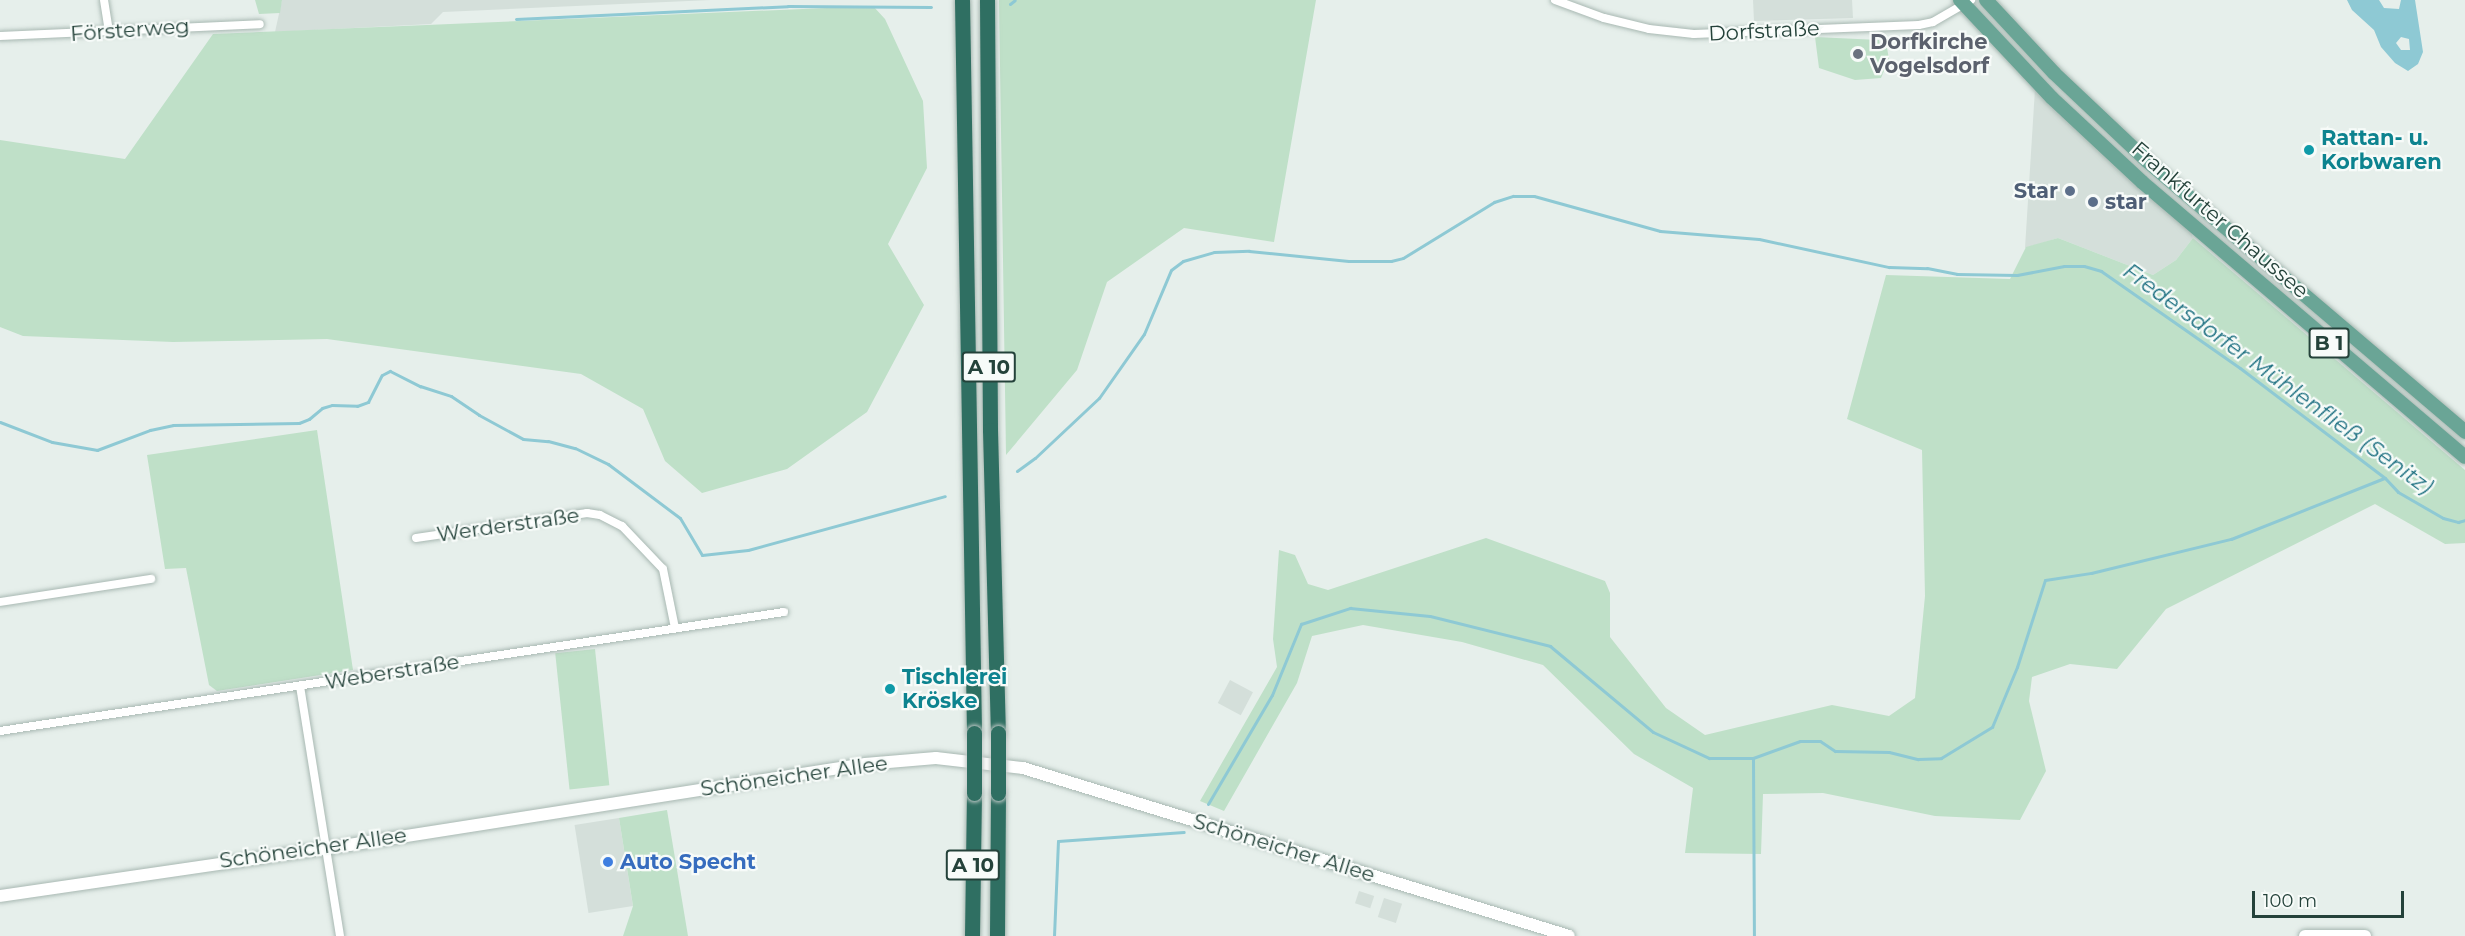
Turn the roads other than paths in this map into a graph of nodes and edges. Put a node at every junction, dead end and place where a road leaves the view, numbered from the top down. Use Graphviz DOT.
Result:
graph roads {
  1 [pos="104,0"];
  2 [pos="962,0"];
  3 [pos="987,0"];
  4 [pos="1555,0"];
  5 [pos="1986,0"];
  6 [pos="1965,2"];
  7 [pos="260,24"];
  8 [pos="109,32"];
  9 [pos="0,36"];
  10 [pos="2465,432"];
  11 [pos="2465,457"];
  12 [pos="416,538"];
  13 [pos="151,579"];
  14 [pos="0,602"];
  15 [pos="784,612"];
  16 [pos="675,628"];
  17 [pos="300,686"];
  18 [pos="0,731"];
  19 [pos="325,848"];
  20 [pos="0,896"];
  21 [pos="340,936"];
  22 [pos="972,936"];
  23 [pos="997,936"];
  24 [pos="1569,936"];
  25 [pos="2305,936"];
  26 [pos="2365,936"];
  1 -- 8 [label="street"];
  2 -- 22 [label="highway, A 10, bridge"];
  3 -- 23 [label="highway, A 10, bridge"];
  4 -- 6 [label="street, Dorfstraße"];
  5 -- 10 [label="main road, Frankfurter Chaussee / B 1"];
  6 -- 11 [label="main road, Frankfurter Chaussee / B 1"];
  7 -- 8 [label="street, Försterweg"];
  8 -- 9 [label="street, Försterweg"];
  12 -- 16 [label="street, Werderstraße"];
  13 -- 14 [label="street"];
  15 -- 16 [label="street, Weberstraße"];
  16 -- 17 [label="street, Weberstraße"];
  17 -- 18 [label="street, Weberstraße"];
  17 -- 19 [label="street"];
  19 -- 20 [label="street, Schöneicher Allee"];
  19 -- 21 [label="street"];
  19 -- 24 [label="street, Schöneicher Allee"];
  25 -- 26 [label="street"];
}
